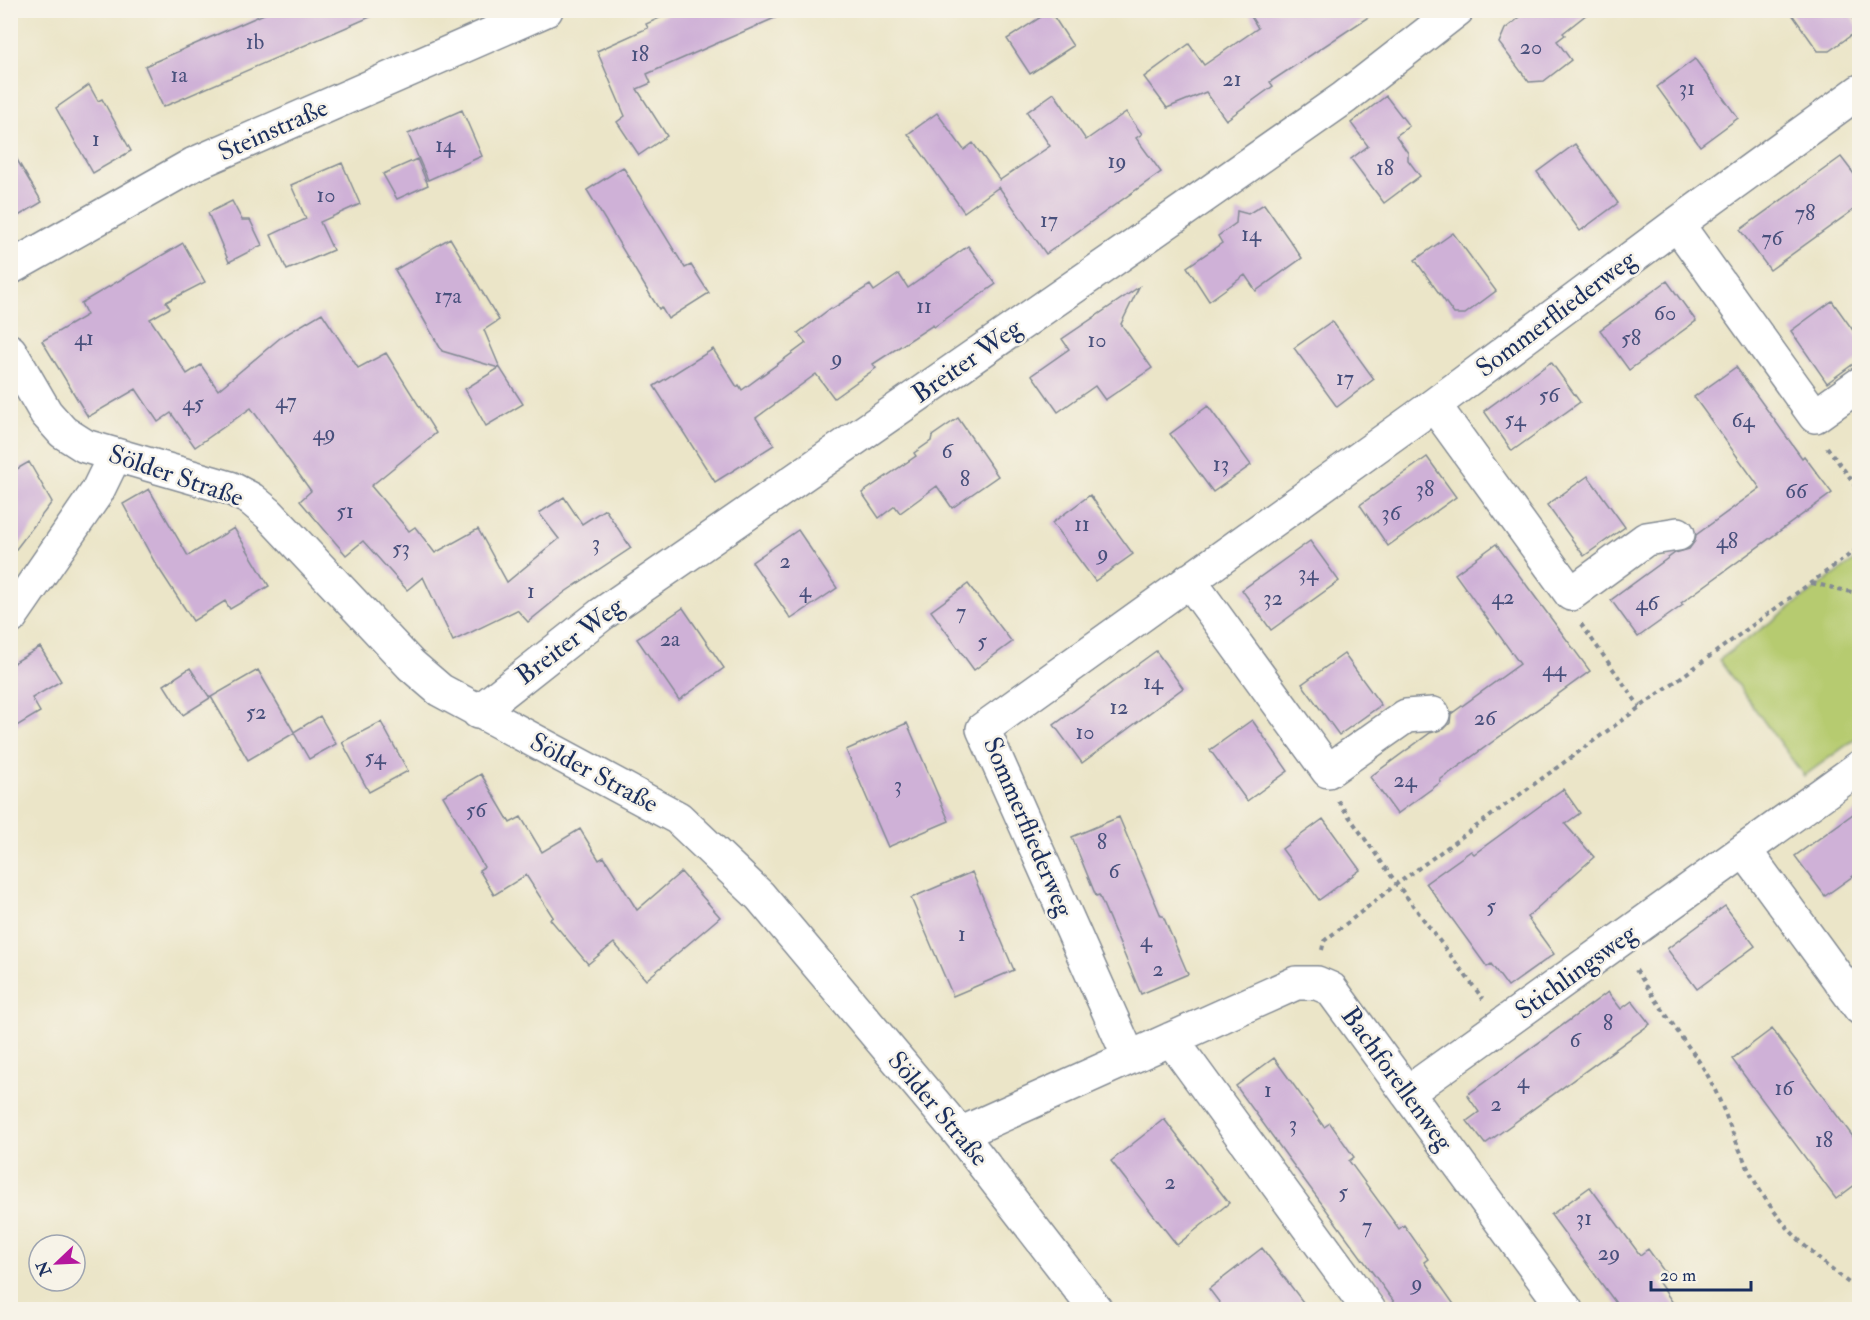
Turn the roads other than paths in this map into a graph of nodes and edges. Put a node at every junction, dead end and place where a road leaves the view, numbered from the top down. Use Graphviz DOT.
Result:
graph roads {
  1 [pos="546,10"];
  2 [pos="1457,10"];
  3 [pos="1860,91"];
  4 [pos="1677,224"];
  5 [pos="10,268"];
  6 [pos="10,351"];
  7 [pos="1860,384"];
  8 [pos="1434,405"];
  9 [pos="115,454"];
  10 [pos="1678,534"];
  11 [pos="1189,580"];
  12 [pos="10,618"];
  13 [pos="478,712"];
  14 [pos="1433,714"];
  15 [pos="1860,767"];
  16 [pos="1745,851"];
  17 [pos="1860,1008"];
  18 [pos="1171,1039"];
  19 [pos="1129,1057"];
  20 [pos="1407,1093"];
  21 [pos="960,1134"];
  22 [pos="1096,1310"];
  23 [pos="1369,1310"];
  24 [pos="1566,1310"];
  1 -- 5 [label="street, Steinstraße"];
  2 -- 13 [label="street, Breiter Weg"];
  3 -- 4 [label="street, Sommerfliederweg"];
  4 -- 7 [label="street"];
  4 -- 8 [label="street, Sommerfliederweg"];
  6 -- 9 [label="street, Sölder Straße"];
  8 -- 10 [label="street"];
  8 -- 11 [label="street, Sommerfliederweg"];
  9 -- 12 [label="street"];
  9 -- 13 [label="street, Sölder Straße"];
  11 -- 14 [label="street"];
  11 -- 19 [label="street, Sommerfliederweg"];
  13 -- 21 [label="street, Sölder Straße"];
  15 -- 16 [label="street, Stichlingsweg"];
  16 -- 17 [label="street"];
  16 -- 20 [label="street, Stichlingsweg"];
  18 -- 19 [label="street"];
  18 -- 20 [label="street, Bachforellenweg"];
  18 -- 23 [label="street"];
  19 -- 21 [label="street"];
  20 -- 24 [label="street, Bachforellenweg"];
  21 -- 22 [label="street, Sölder Straße"];
}
